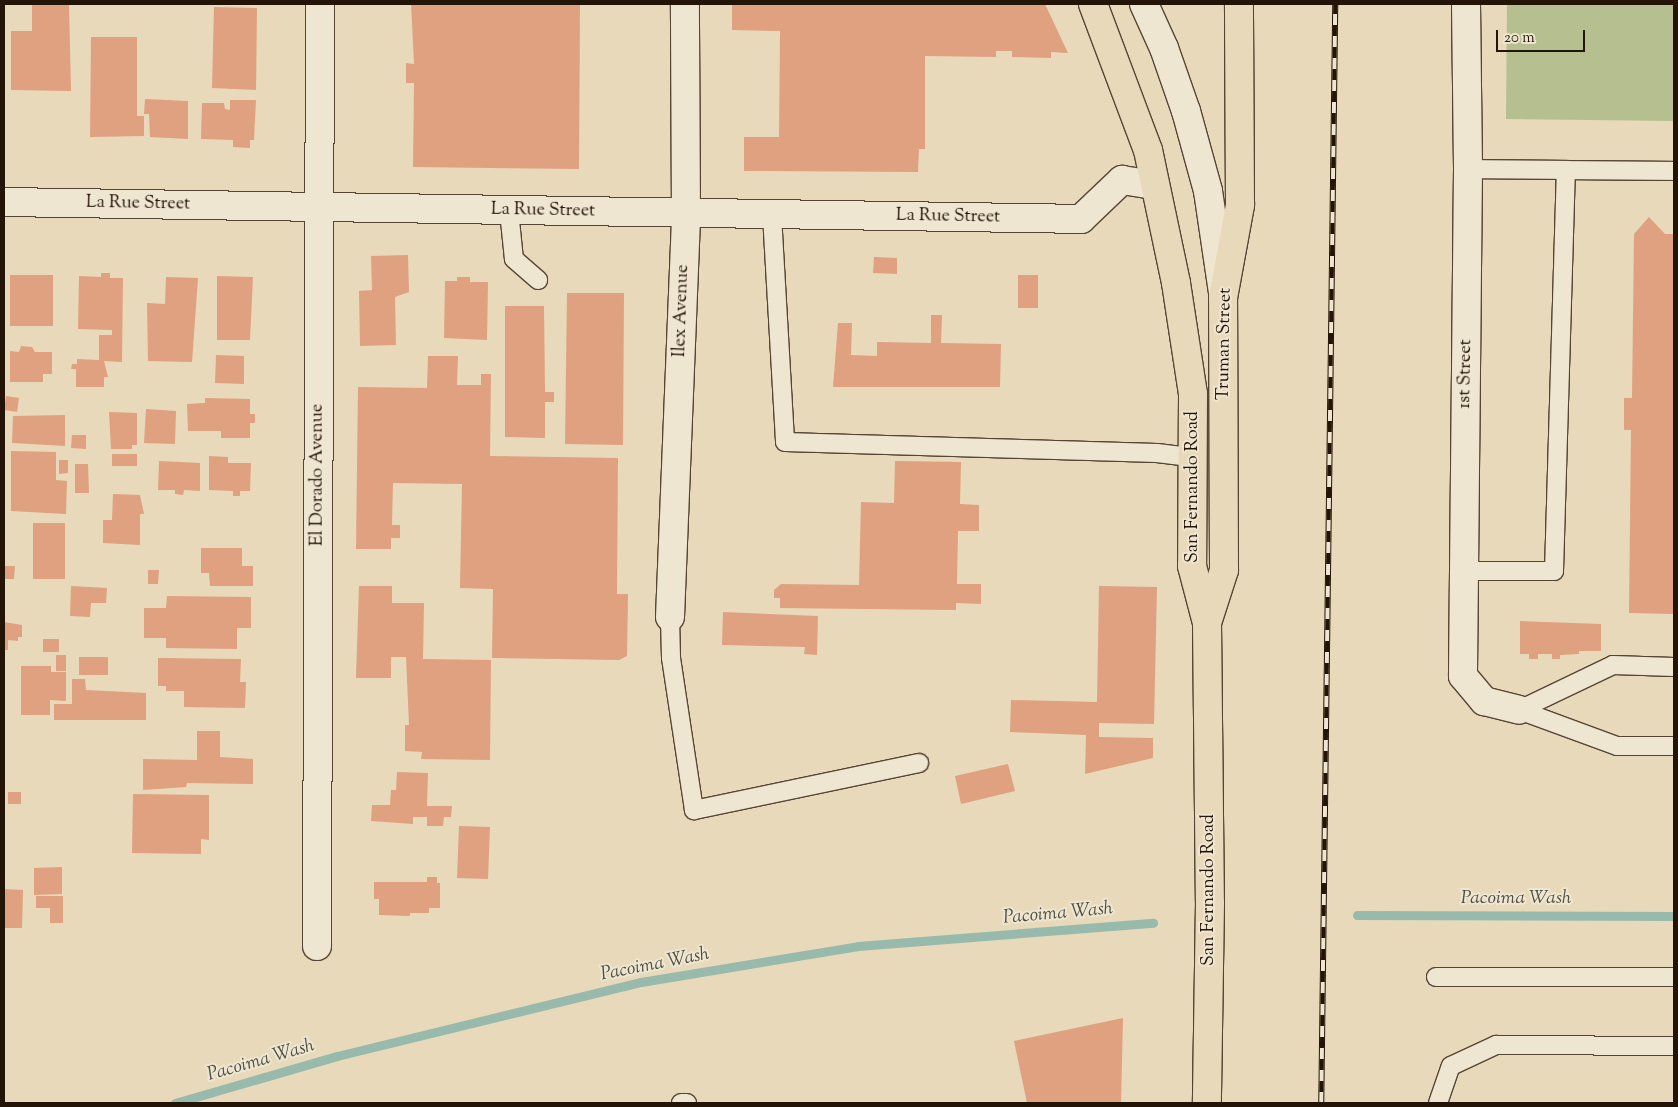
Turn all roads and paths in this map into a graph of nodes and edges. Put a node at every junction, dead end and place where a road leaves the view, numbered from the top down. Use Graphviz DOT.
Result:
graph roads {
  1 [pos="320,4"];
  2 [pos="685,4"];
  3 [pos="1092,4"];
  4 [pos="1144,4"];
  5 [pos="1240,4"];
  6 [pos="1466,4"];
  7 [pos="1468,170"];
  8 [pos="1566,170"];
  9 [pos="1674,171"];
  10 [pos="1155,185"];
  11 [pos="4,202"];
  12 [pos="319,206"];
  13 [pos="509,211"];
  14 [pos="686,215"];
  15 [pos="772,216"];
  16 [pos="538,280"];
  17 [pos="1224,298"];
  18 [pos="1192,457"];
  19 [pos="1464,571"];
  20 [pos="670,617"];
  21 [pos="1207,623"];
  22 [pos="1674,667"];
  23 [pos="1519,710"];
  24 [pos="1674,746"];
  25 [pos="919,763"];
  26 [pos="317,946"];
  27 [pos="1436,977"];
  28 [pos="1674,977"];
  29 [pos="1674,1046"];
  30 [pos="681,1103"];
  31 [pos="687,1103"];
  32 [pos="1207,1103"];
  33 [pos="1438,1103"];
  1 -- 12 [label="street, El Dorado Avenue"];
  2 -- 14 [label="street, Ilex Avenue"];
  3 -- 10 [label="main road, San Fernando Road"];
  4 -- 17 [label="street"];
  5 -- 17 [label="main road, Truman Street"];
  6 -- 7 [label="street, 1st Street"];
  7 -- 8 [label="lane"];
  7 -- 19 [label="street, 1st Street"];
  8 -- 9 [label="lane"];
  8 -- 19 [label="lane"];
  10 -- 15 [label="street, La Rue Street"];
  10 -- 18 [label="main road, San Fernando Road"];
  11 -- 12 [label="street, La Rue Street"];
  12 -- 13 [label="street, La Rue Street"];
  12 -- 26 [label="street, El Dorado Avenue"];
  13 -- 14 [label="street, La Rue Street"];
  13 -- 16 [label="lane"];
  14 -- 15 [label="street, La Rue Street"];
  14 -- 20 [label="street, Ilex Avenue"];
  15 -- 18 [label="lane"];
  17 -- 21 [label="main road, Truman Street"];
  18 -- 21 [label="main road, San Fernando Road"];
  19 -- 23 [label="street, 1st Street"];
  20 -- 25 [label="lane"];
  21 -- 32 [label="main road, San Fernando Road"];
  22 -- 23 [label="lane"];
  23 -- 24 [label="lane"];
  27 -- 28 [label="lane"];
  29 -- 33 [label="lane"];
  30 -- 31 [label="lane"];
}
